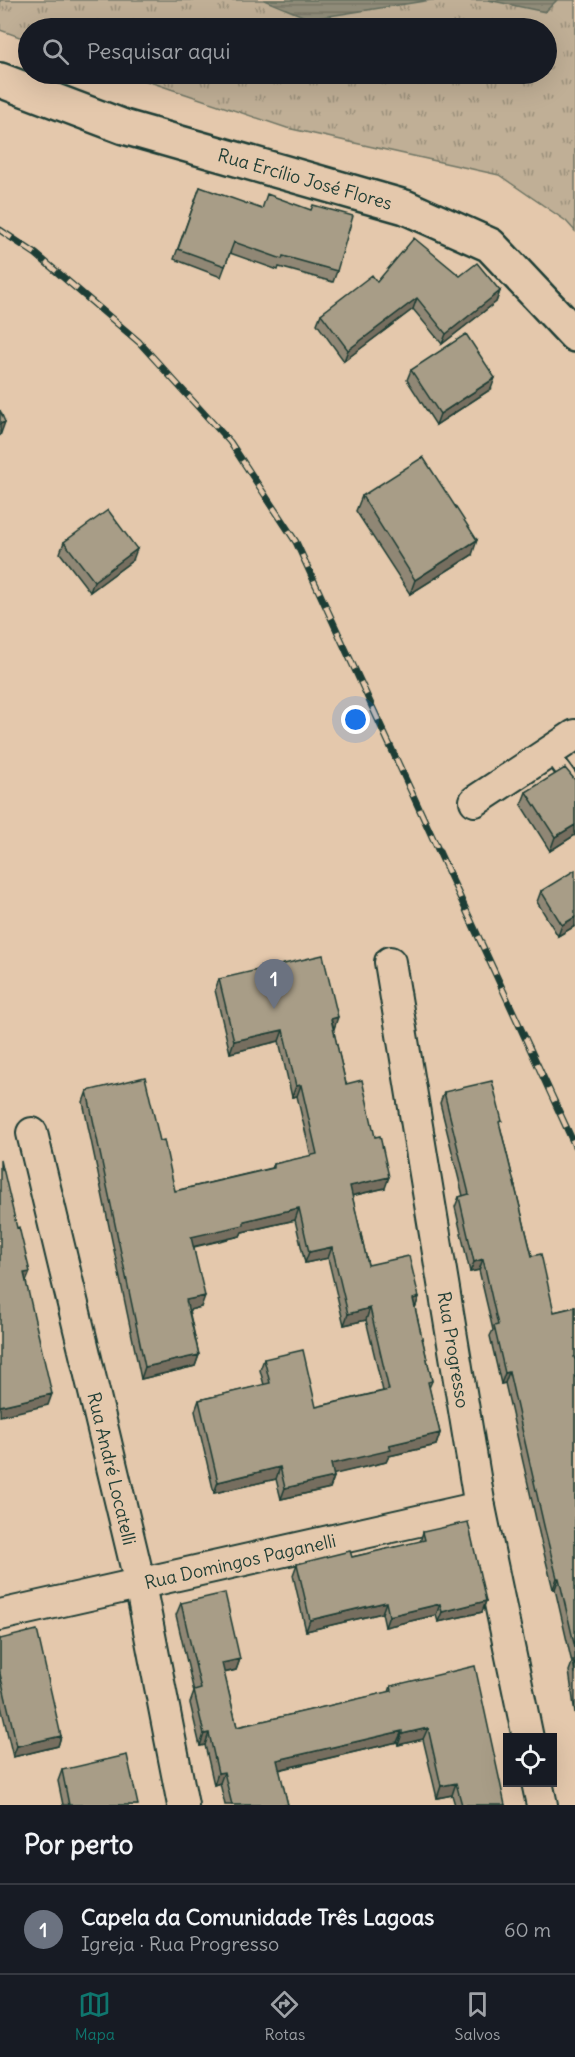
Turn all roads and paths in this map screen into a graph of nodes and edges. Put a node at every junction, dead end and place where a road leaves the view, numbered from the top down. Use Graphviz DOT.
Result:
graph roads {
  1 [pos="0,80"];
  2 [pos="575,335"];
  3 [pos="575,735"];
  4 [pos="550,752"];
  5 [pos="575,786"];
  6 [pos="475,801"];
  7 [pos="390,962"];
  8 [pos="32,1132"];
  9 [pos="480,1507"];
  10 [pos="140,1584"];
  11 [pos="0,1615"];
  12 [pos="527,1733"];
  13 [pos="538,1787"];
  14 [pos="183,1805"];
  15 [pos="542,1805"];
  1 -- 2 [label="street, Rua Ercílio José Flores"];
  3 -- 4 [label="street"];
  4 -- 5 [label="lane"];
  4 -- 6 [label="street"];
  7 -- 9 [label="street, Rua Progresso"];
  8 -- 10 [label="street, Rua André Locatelli"];
  9 -- 10 [label="street, Rua Domingos Paganelli"];
  9 -- 12 [label="street, Rua Progresso"];
  10 -- 11 [label="street, Rua Domingos Paganelli"];
  10 -- 14 [label="street, Rua André Locatelli"];
  13 -- 15 [label="street"];
}
